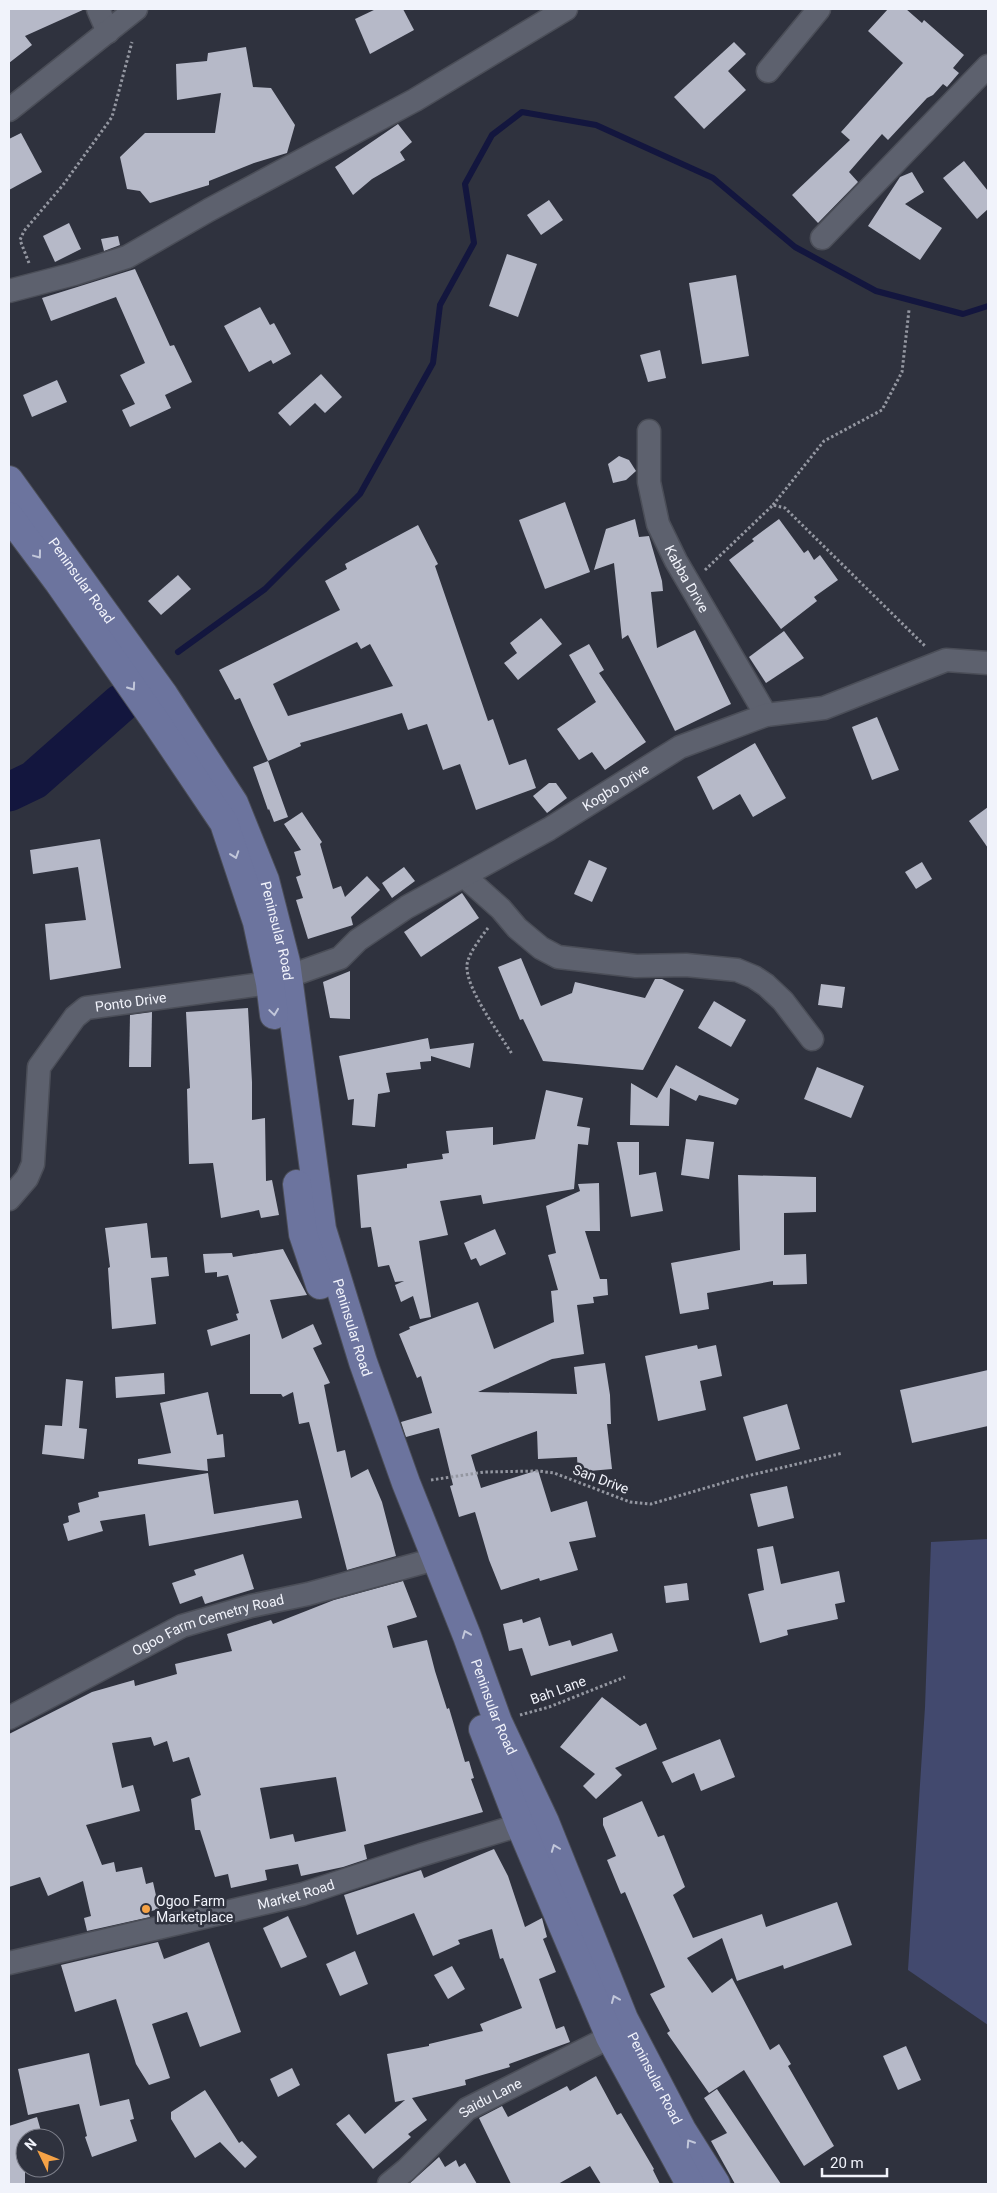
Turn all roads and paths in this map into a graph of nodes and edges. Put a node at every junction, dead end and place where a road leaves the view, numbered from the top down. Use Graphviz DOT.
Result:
graph roads {
  1 [pos="98,9"];
  2 [pos="136,9"];
  3 [pos="566,9"];
  4 [pos="819,9"];
  5 [pos="108,32"];
  6 [pos="133,36"];
  7 [pos="988,66"];
  8 [pos="768,71"];
  9 [pos="9,110"];
  10 [pos="822,238"];
  11 [pos="36,282"];
  12 [pos="9,291"];
  13 [pos="909,310"];
  14 [pos="649,431"];
  15 [pos="9,480"];
  16 [pos="773,505"];
  17 [pos="9,516"];
  18 [pos="690,584"];
  19 [pos="946,660"];
  20 [pos="988,663"];
  21 [pos="766,715"];
  22 [pos="464,876"];
  23 [pos="501,909"];
  24 [pos="279,980"];
  25 [pos="812,1039"];
  26 [pos="512,1054"];
  27 [pos="9,1199"];
  28 [pos="843,1453"];
  29 [pos="406,1483"];
  30 [pos="421,1563"];
  31 [pos="625,1677"];
  32 [pos="9,1718"];
  33 [pos="498,1722"];
  34 [pos="520,1825"];
  35 [pos="9,1963"];
  36 [pos="610,2037"];
  37 [pos="389,2184"];
  38 [pos="690,2184"];
  39 [pos="716,2184"];
  1 -- 5 [label="street"];
  2 -- 5 [label="street"];
  3 -- 11 [label="street"];
  4 -- 8 [label="street"];
  5 -- 9 [label="street"];
  6 -- 11 [label="path"];
  7 -- 10 [label="street"];
  11 -- 12 [label="street"];
  13 -- 16 [label="path"];
  14 -- 18 [label="street, Kabba Drive"];
  15 -- 24 [label="main road, Peninsular Road"];
  16 -- 18 [label="path"];
  16 -- 19 [label="path"];
  17 -- 24 [label="main road, Peninsular Road, one-way"];
  18 -- 21 [label="street, Kabba Drive"];
  19 -- 20 [label="street, Kogbo Drive"];
  19 -- 21 [label="street, Kogbo Drive"];
  21 -- 22 [label="street, Kogbo Drive"];
  22 -- 23 [label="street"];
  22 -- 24 [label="street, Kogbo Drive"];
  23 -- 25 [label="street"];
  23 -- 26 [label="path"];
  24 -- 27 [label="street, Ponto Drive"];
  24 -- 29 [label="main road, Peninsular Road"];
  24 -- 30 [label="main road, Peninsular Road, one-way"];
  28 -- 29 [label="path, San Drive"];
  33 -- 29 [label="main road, Peninsular Road, one-way"];
  30 -- 32 [label="street, Ogoo Farm Cemetry Road"];
  30 -- 34 [label="main road, Peninsular Road"];
  31 -- 33 [label="path, Bah Lane"];
  39 -- 33 [label="main road, Peninsular Road, one-way"];
  34 -- 35 [label="street, Market Road"];
  34 -- 36 [label="main road, Peninsular Road"];
  36 -- 37 [label="street, Saidu Lane"];
  36 -- 38 [label="main road, Peninsular Road"];
}
